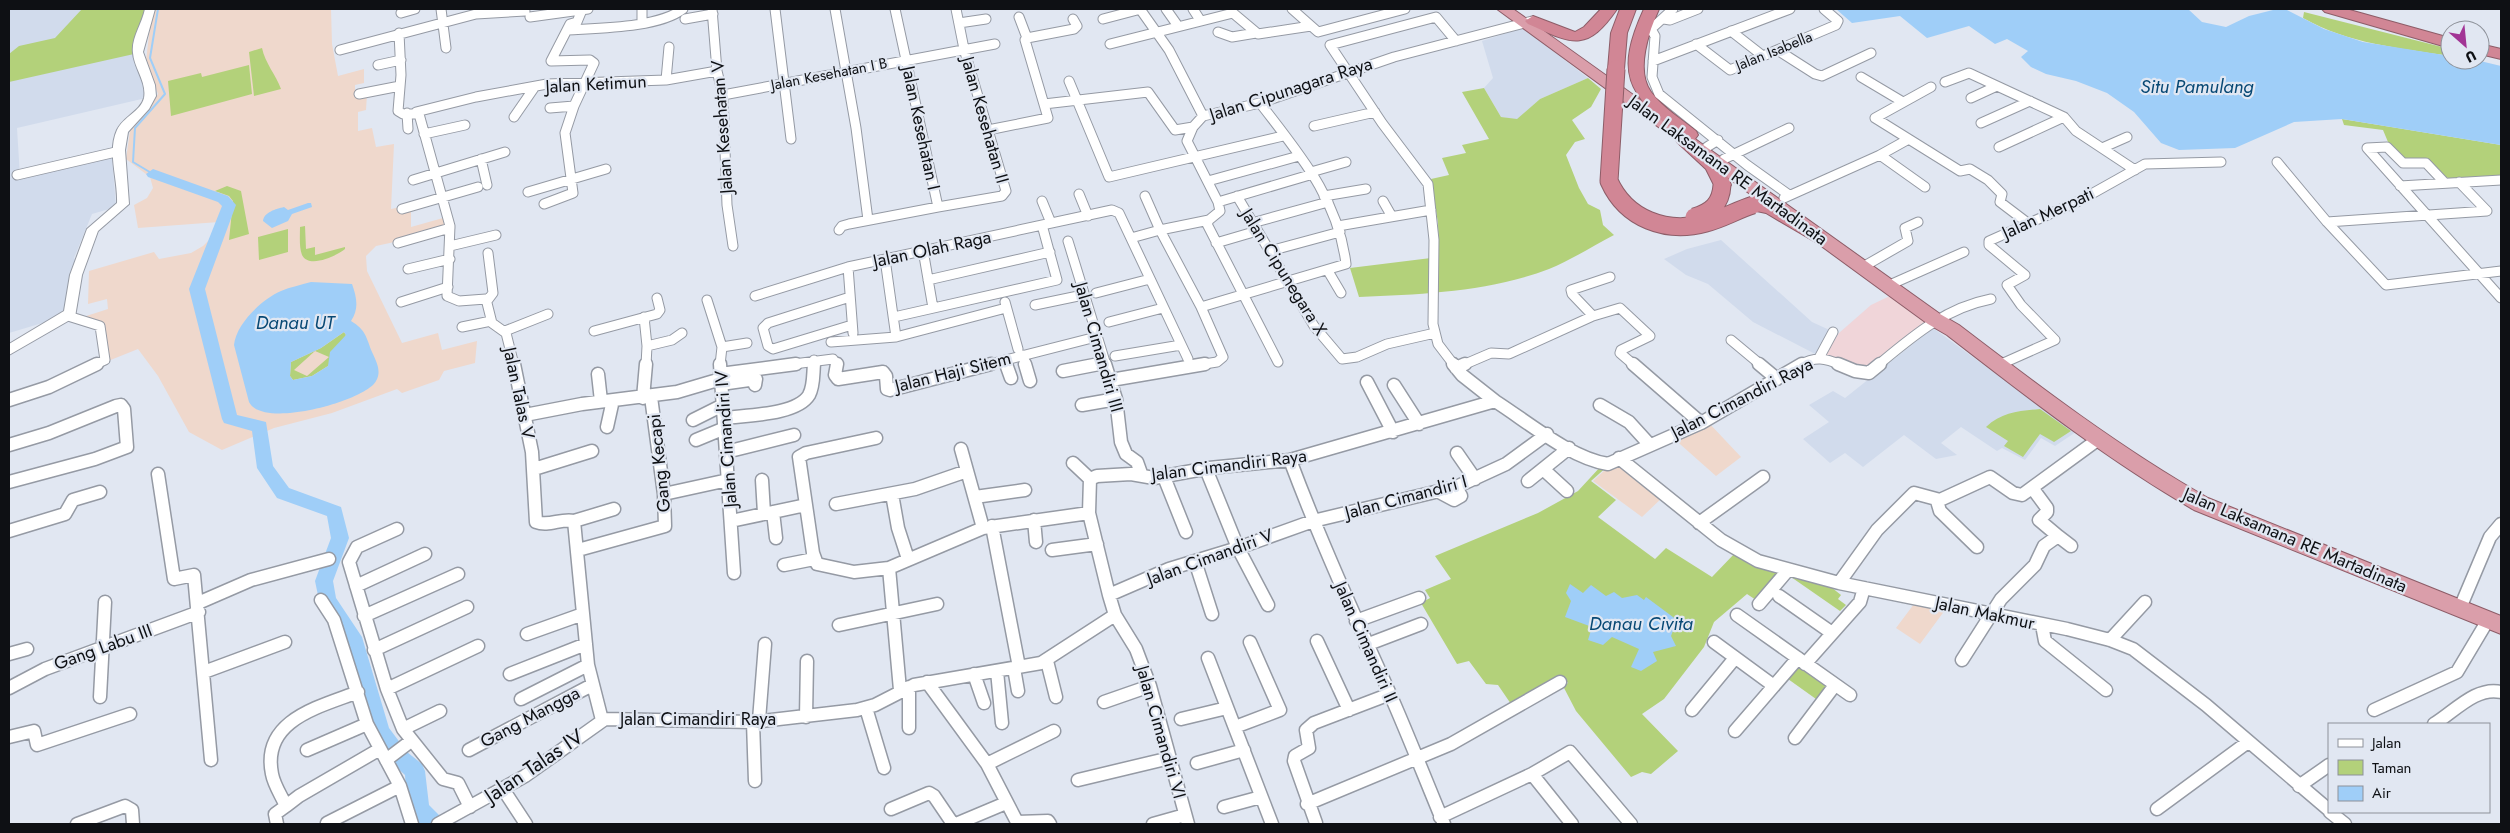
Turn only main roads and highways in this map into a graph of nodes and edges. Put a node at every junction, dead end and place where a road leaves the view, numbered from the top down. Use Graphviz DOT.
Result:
graph roads {
  1 [pos="1504,9"];
  2 [pos="1516,9"];
  3 [pos="1609,9"];
  4 [pos="1628,9"];
  5 [pos="1639,9"];
  6 [pos="1651,9"];
  7 [pos="2331,9"];
  8 [pos="2365,9"];
  9 [pos="1529,22"];
  10 [pos="2440,29"];
  11 [pos="2440,40"];
  12 [pos="1621,73"];
  13 [pos="1687,136"];
  14 [pos="1818,236"];
  15 [pos="1937,318"];
  16 [pos="2495,622"];
  1 -- 9 [label="highway, Jalan Laksamana RE Martadinata"];
  2 -- 9 [label="highway, Jalan Laksamana RE Martadinata"];
  3 -- 9 [label="highway"];
  4 -- 12 [label="highway"];
  5 -- 12 [label="highway"];
  6 -- 13 [label="highway"];
  7 -- 11 [label="highway"];
  8 -- 10 [label="highway"];
  9 -- 13 [label="highway, Jalan Laksamana RE Martadinata"];
  12 -- 13 [label="highway, bridge"];
  12 -- 14 [label="highway, bridge"];
  13 -- 14 [label="highway, Jalan Laksamana RE Martadinata"];
  13 -- 15 [label="highway, Jalan Laksamana RE Martadinata"];
  14 -- 15 [label="highway, Jalan Laksamana RE Martadinata"];
  15 -- 16 [label="highway, Jalan Laksamana RE Martadinata"];
}
